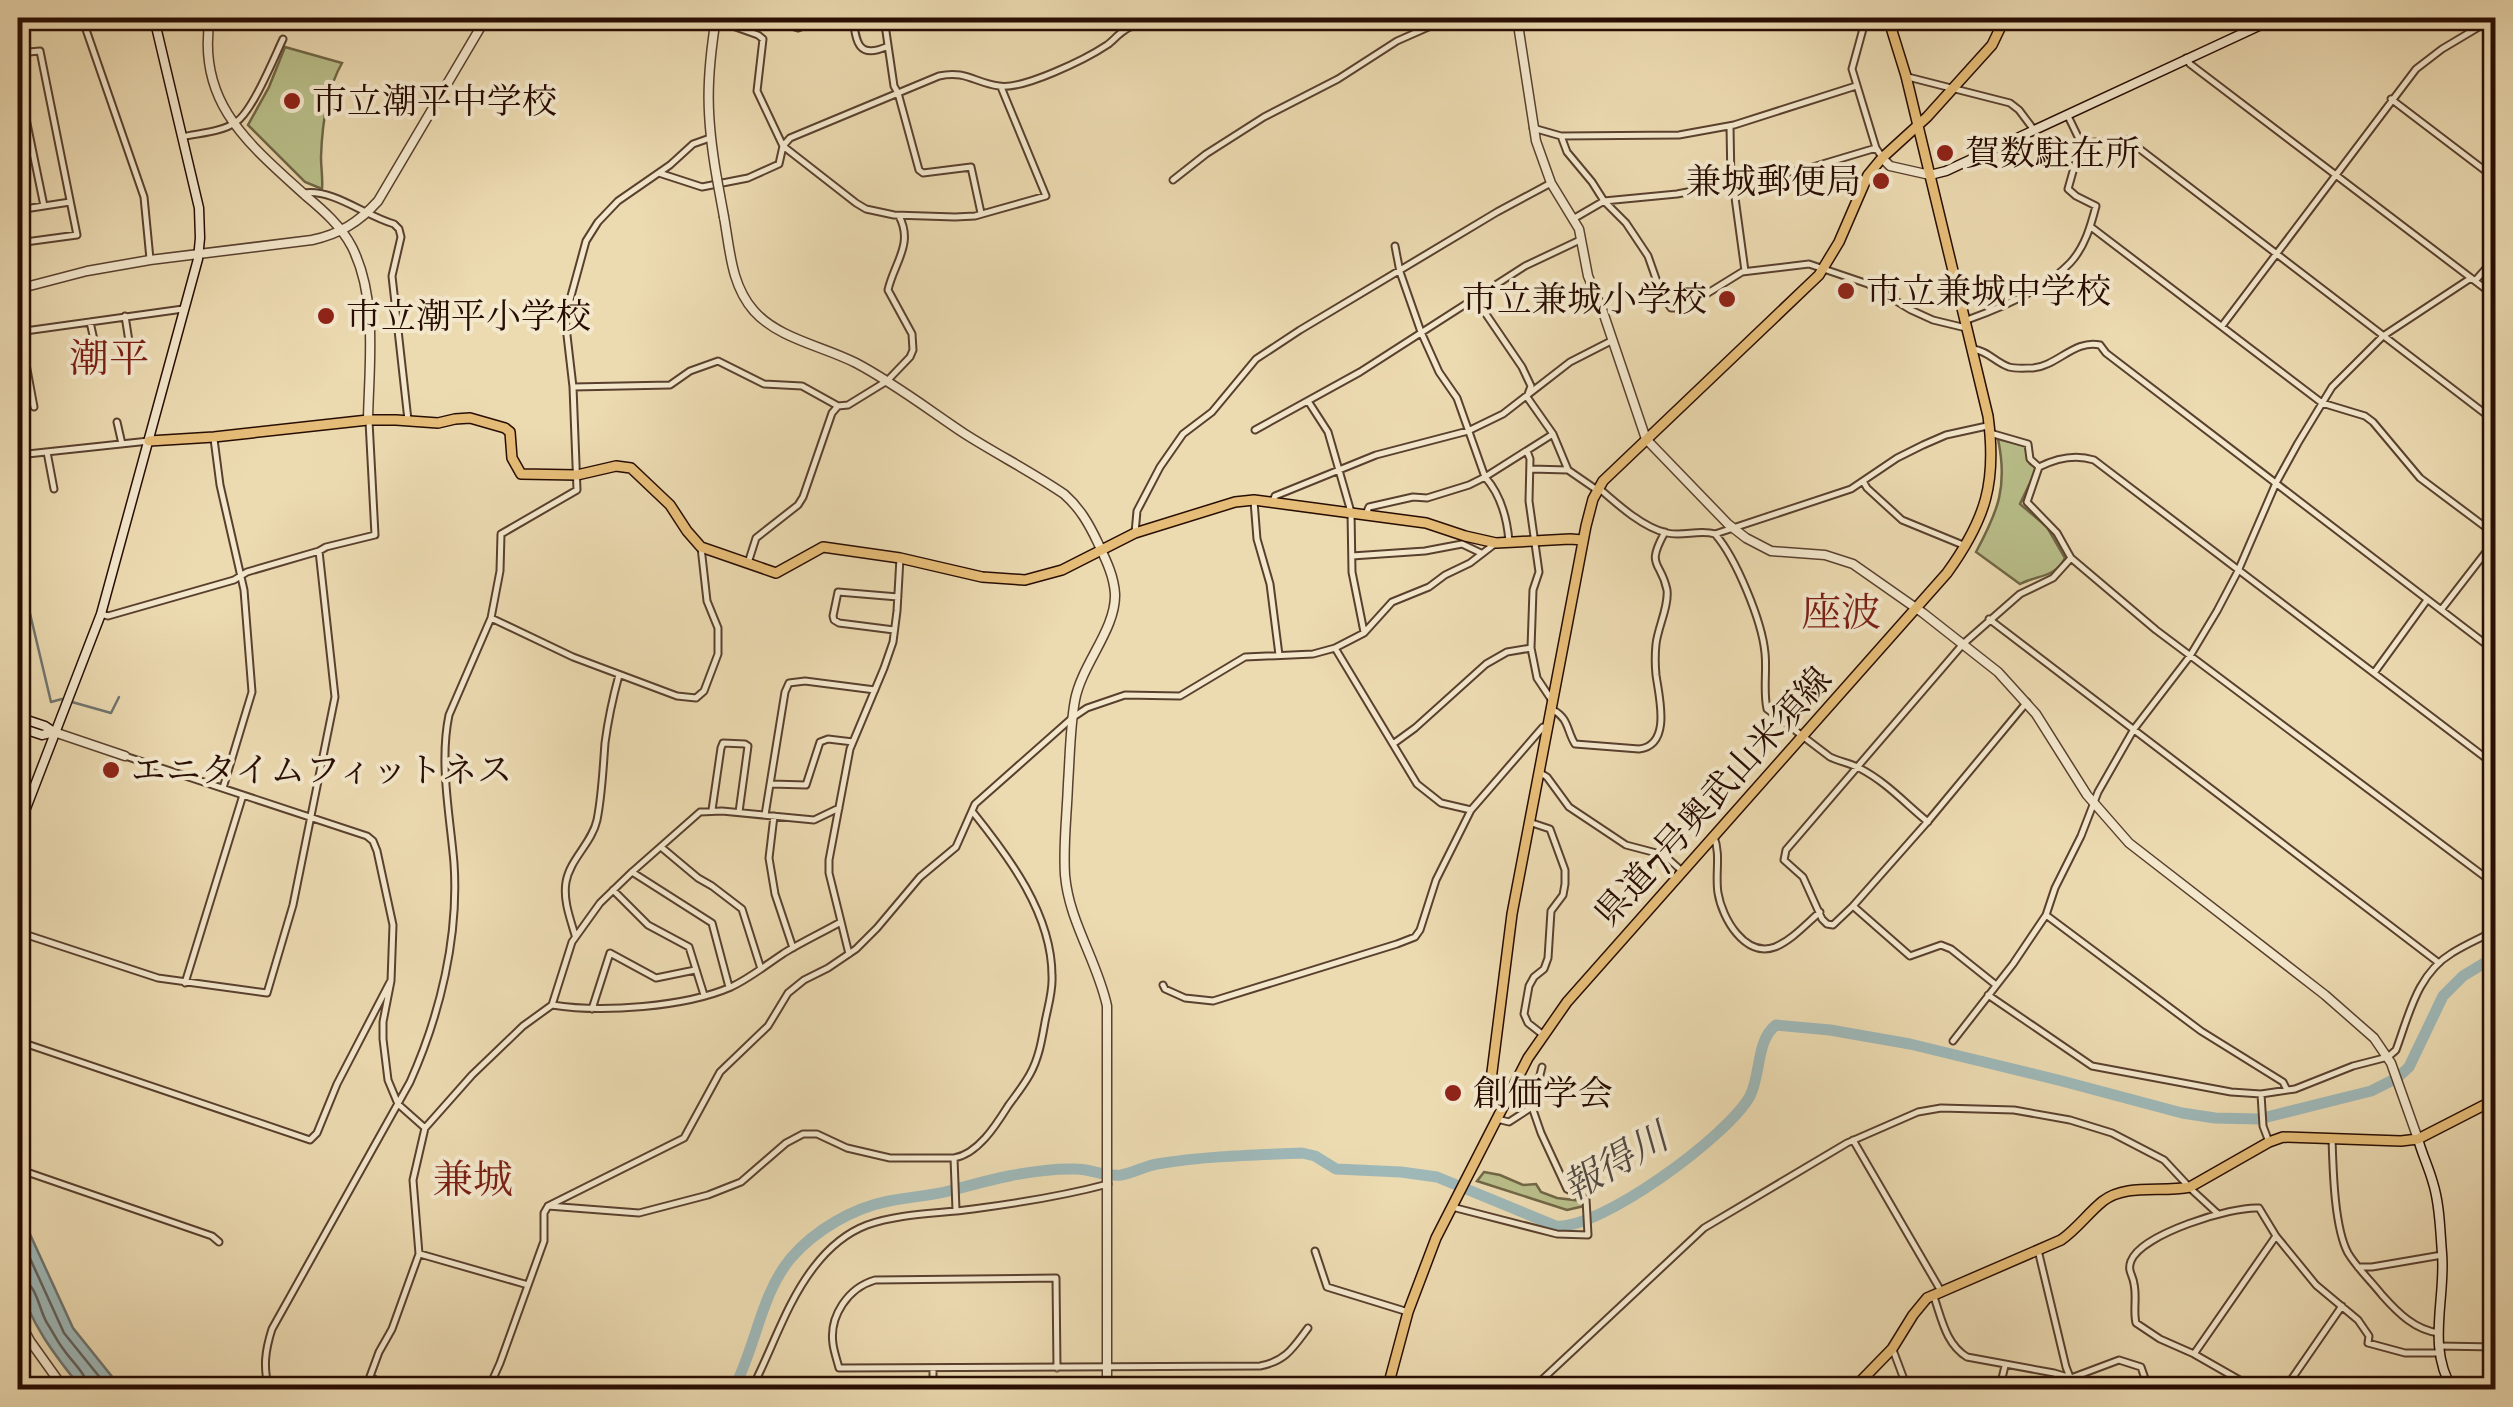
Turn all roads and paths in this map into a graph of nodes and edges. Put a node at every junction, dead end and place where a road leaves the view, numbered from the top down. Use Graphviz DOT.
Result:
graph roads {
  1 [pos="82,18"];
  2 [pos="153,18"];
  3 [pos="210,18"];
  4 [pos="486,18"];
  5 [pos="764,18"];
  6 [pos="824,18"];
  7 [pos="853,18"];
  8 [pos="884,18"];
  9 [pos="1152,18"];
  10 [pos="1449,18"];
  11 [pos="1517,18"];
  12 [pos="1866,18"];
  13 [pos="1888,18"];
  14 [pos="2005,18"];
  15 [pos="2276,18"];
  16 [pos="2494,18"];
  17 [pos="716,19"];
  18 [pos="283,40"];
  19 [pos="888,46"];
  20 [pos="18,53"];
  21 [pos="2186,58"];
  22 [pos="1906,76"];
  23 [pos="18,80"];
  24 [pos="1856,86"];
  25 [pos="1001,87"];
  26 [pos="1954,88"];
  27 [pos="898,93"];
  28 [pos="2391,99"];
  29 [pos="2067,114"];
  30 [pos="233,124"];
  31 [pos="1730,126"];
  32 [pos="1918,126"];
  33 [pos="1533,128"];
  34 [pos="2034,130"];
  35 [pos="1562,136"];
  36 [pos="182,138"];
  37 [pos="710,138"];
  38 [pos="2080,143"];
  39 [pos="783,146"];
  40 [pos="1879,153"];
  41 [pos="659,173"];
  42 [pos="1930,175"];
  43 [pos="2335,176"];
  44 [pos="2496,179"];
  45 [pos="1173,180"];
  46 [pos="1551,183"];
  47 [pos="1732,183"];
  48 [pos="304,194"];
  49 [pos="1604,201"];
  50 [pos="70,202"];
  51 [pos="44,206"];
  52 [pos="18,210"];
  53 [pos="368,213"];
  54 [pos="981,213"];
  55 [pos="899,216"];
  56 [pos="1573,219"];
  57 [pos="2091,227"];
  58 [pos="342,230"];
  59 [pos="1582,239"];
  60 [pos="18,244"];
  61 [pos="1395,246"];
  62 [pos="2276,253"];
  63 [pos="199,254"];
  64 [pos="2496,257"];
  65 [pos="150,260"];
  66 [pos="1824,270"];
  67 [pos="1745,271"];
  68 [pos="1400,272"];
  69 [pos="2473,280"];
  70 [pos="18,289"];
  71 [pos="2496,296"];
  72 [pos="1475,298"];
  73 [pos="186,310"];
  74 [pos="125,316"];
  75 [pos="18,321"];
  76 [pos="90,322"];
  77 [pos="1967,324"];
  78 [pos="2222,326"];
  79 [pos="19,332"];
  80 [pos="1420,332"];
  81 [pos="2383,336"];
  82 [pos="1613,340"];
  83 [pos="1973,349"];
  84 [pos="131,354"];
  85 [pos="99,362"];
  86 [pos="887,381"];
  87 [pos="574,388"];
  88 [pos="1527,397"];
  89 [pos="1308,401"];
  90 [pos="2322,403"];
  91 [pos="838,406"];
  92 [pos="34,407"];
  93 [pos="368,420"];
  94 [pos="408,421"];
  95 [pos="117,422"];
  96 [pos="2496,422"];
  97 [pos="1990,429"];
  98 [pos="1255,430"];
  99 [pos="1468,431"];
  100 [pos="1554,434"];
  101 [pos="214,437"];
  102 [pos="1646,439"];
  103 [pos="149,441"];
  104 [pos="122,444"];
  105 [pos="1528,451"];
  106 [pos="47,452"];
  107 [pos="18,455"];
  108 [pos="2040,467"];
  109 [pos="1530,469"];
  110 [pos="1568,470"];
  111 [pos="1338,472"];
  112 [pos="577,475"];
  113 [pos="1486,477"];
  114 [pos="1863,480"];
  115 [pos="2276,483"];
  116 [pos="1598,488"];
  117 [pos="54,489"];
  118 [pos="1254,500"];
  119 [pos="1272,501"];
  120 [pos="1351,512"];
  121 [pos="1366,514"];
  122 [pos="1734,529"];
  123 [pos="1664,532"];
  124 [pos="1135,533"];
  125 [pos="1715,534"];
  126 [pos="2496,537"];
  127 [pos="1463,540"];
  128 [pos="1583,540"];
  129 [pos="1536,542"];
  130 [pos="1496,544"];
  131 [pos="1510,544"];
  132 [pos="701,547"];
  133 [pos="1966,547"];
  134 [pos="1102,550"];
  135 [pos="319,552"];
  136 [pos="1480,554"];
  137 [pos="1352,556"];
  138 [pos="900,558"];
  139 [pos="2071,558"];
  140 [pos="748,563"];
  141 [pos="2238,570"];
  142 [pos="241,577"];
  143 [pos="898,597"];
  144 [pos="2427,600"];
  145 [pos="1916,609"];
  146 [pos="2441,610"];
  147 [pos="101,614"];
  148 [pos="491,618"];
  149 [pos="1988,619"];
  150 [pos="894,630"];
  151 [pos="1364,632"];
  152 [pos="1962,644"];
  153 [pos="1335,648"];
  154 [pos="1531,648"];
  155 [pos="18,651"];
  156 [pos="2496,652"];
  157 [pos="1279,655"];
  158 [pos="2190,656"];
  159 [pos="2374,673"];
  160 [pos="619,674"];
  161 [pos="18,678"];
  162 [pos="875,690"];
  163 [pos="2026,702"];
  164 [pos="1552,705"];
  165 [pos="18,716"];
  166 [pos="1072,718"];
  167 [pos="18,727"];
  168 [pos="1548,728"];
  169 [pos="2134,729"];
  170 [pos="54,732"];
  171 [pos="1802,736"];
  172 [pos="853,742"];
  173 [pos="1393,744"];
  174 [pos="125,756"];
  175 [pos="1858,766"];
  176 [pos="2496,766"];
  177 [pos="1539,772"];
  178 [pos="771,784"];
  179 [pos="223,788"];
  180 [pos="244,795"];
  181 [pos="2093,802"];
  182 [pos="839,808"];
  183 [pos="971,809"];
  184 [pos="712,810"];
  185 [pos="1471,810"];
  186 [pos="739,812"];
  187 [pos="765,815"];
  188 [pos="774,816"];
  189 [pos="310,817"];
  190 [pos="1529,822"];
  191 [pos="1928,822"];
  192 [pos="18,829"];
  193 [pos="1714,836"];
  194 [pos="661,846"];
  195 [pos="632,872"];
  196 [pos="1683,872"];
  197 [pos="2496,885"];
  198 [pos="613,890"];
  199 [pos="1853,906"];
  200 [pos="1820,912"];
  201 [pos="2046,915"];
  202 [pos="840,922"];
  203 [pos="2496,930"];
  204 [pos="18,932"];
  205 [pos="576,936"];
  206 [pos="793,948"];
  207 [pos="850,954"];
  208 [pos="2439,964"];
  209 [pos="761,969"];
  210 [pos="695,970"];
  211 [pos="391,981"];
  212 [pos="185,982"];
  213 [pos="1164,984"];
  214 [pos="1996,984"];
  215 [pos="729,988"];
  216 [pos="704,995"];
  217 [pos="1988,995"];
  218 [pos="552,1005"];
  219 [pos="592,1009"];
  220 [pos="1542,1034"];
  221 [pos="18,1041"];
  222 [pos="1953,1041"];
  223 [pos="2389,1060"];
  224 [pos="1542,1067"];
  225 [pos="2287,1090"];
  226 [pos="2261,1096"];
  227 [pos="2496,1100"];
  228 [pos="1506,1101"];
  229 [pos="398,1104"];
  230 [pos="1532,1107"];
  231 [pos="21,1112"];
  232 [pos="1497,1119"];
  233 [pos="18,1120"];
  234 [pos="425,1128"];
  235 [pos="2332,1138"];
  236 [pos="1853,1140"];
  237 [pos="2418,1140"];
  238 [pos="2269,1142"];
  239 [pos="954,1159"];
  240 [pos="18,1169"];
  241 [pos="1108,1184"];
  242 [pos="2190,1187"];
  243 [pos="1453,1204"];
  244 [pos="548,1206"];
  245 [pos="956,1208"];
  246 [pos="2218,1213"];
  247 [pos="2276,1236"];
  248 [pos="219,1242"];
  249 [pos="2038,1250"];
  250 [pos="1316,1251"];
  251 [pos="420,1254"];
  252 [pos="2442,1255"];
  253 [pos="2358,1267"];
  254 [pos="528,1285"];
  255 [pos="1937,1292"];
  256 [pos="2342,1306"];
  257 [pos="1408,1312"];
  258 [pos="18,1318"];
  259 [pos="1308,1328"];
  260 [pos="2438,1334"];
  261 [pos="2496,1347"];
  262 [pos="1892,1349"];
  263 [pos="2439,1349"];
  264 [pos="2194,1354"];
  265 [pos="2005,1366"];
  266 [pos="934,1368"];
  267 [pos="1057,1368"];
  268 [pos="1107,1368"];
  269 [pos="370,1377"];
  270 [pos="2070,1378"];
  271 [pos="65,1390"];
  272 [pos="270,1390"];
  273 [pos="365,1390"];
  274 [pos="395,1390"];
  275 [pos="488,1390"];
  276 [pos="751,1390"];
  277 [pos="934,1390"];
  278 [pos="1108,1390"];
  279 [pos="1387,1390"];
  280 [pos="1531,1390"];
  281 [pos="1852,1390"];
  282 [pos="1908,1390"];
  283 [pos="1999,1390"];
  284 [pos="2074,1390"];
  285 [pos="2149,1390"];
  286 [pos="2257,1390"];
  287 [pos="2284,1390"];
  288 [pos="2452,1390"];
  1 -- 65 [label="street"];
  2 -- 36 [label="street"];
  3 -- 30 [label="street"];
  4 -- 53 [label="street"];
  5 -- 6 [label="street"];
  7 -- 19 [label="street"];
  8 -- 19 [label="street"];
  9 -- 25 [label="street"];
  10 -- 45 [label="street"];
  11 -- 33 [label="street"];
  12 -- 24 [label="street"];
  13 -- 22 [label="main road, 県道7号奥武山米須線"];
  14 -- 26 [label="main road"];
  15 -- 21 [label="street"];
  16 -- 28 [label="street"];
  17 -- 37 [label="street"];
  17 -- 39 [label="street"];
  18 -- 30 [label="street"];
  19 -- 27 [label="street"];
  20 -- 50 [label="street"];
  21 -- 29 [label="street"];
  21 -- 43 [label="street"];
  22 -- 26 [label="street"];
  22 -- 32 [label="main road, 県道7号奥武山米須線"];
  23 -- 51 [label="street"];
  24 -- 31 [label="street"];
  24 -- 40 [label="street"];
  25 -- 27 [label="street"];
  25 -- 54 [label="street"];
  26 -- 32 [label="main road"];
  26 -- 34 [label="street"];
  27 -- 39 [label="street"];
  27 -- 54 [label="street"];
  28 -- 43 [label="street"];
  28 -- 44 [label="street"];
  29 -- 34 [label="street"];
  29 -- 38 [label="street"];
  30 -- 36 [label="street"];
  30 -- 48 [label="street"];
  31 -- 35 [label="street"];
  31 -- 47 [label="street"];
  32 -- 40 [label="main road"];
  32 -- 42 [label="main road, 県道7号奥武山米須線"];
  33 -- 35 [label="street"];
  33 -- 46 [label="street"];
  34 -- 42 [label="street"];
  35 -- 49 [label="street"];
  36 -- 63 [label="street"];
  37 -- 41 [label="street"];
  37 -- 86 [label="street, bridge"];
  38 -- 57 [label="street"];
  38 -- 62 [label="street"];
  39 -- 41 [label="street"];
  39 -- 55 [label="street"];
  40 -- 42 [label="street"];
  40 -- 47 [label="street"];
  40 -- 66 [label="main road"];
  41 -- 87 [label="street"];
  42 -- 77 [label="main road, 県道7号奥武山米須線"];
  43 -- 62 [label="street"];
  43 -- 69 [label="street"];
  46 -- 56 [label="street"];
  46 -- 68 [label="street"];
  47 -- 49 [label="street"];
  47 -- 67 [label="street"];
  48 -- 53 [label="street"];
  48 -- 58 [label="street"];
  49 -- 56 [label="street"];
  49 -- 67 [label="street"];
  50 -- 51 [label="street"];
  50 -- 60 [label="street"];
  51 -- 52 [label="street"];
  53 -- 58 [label="street"];
  53 -- 94 [label="street"];
  54 -- 55 [label="street"];
  55 -- 86 [label="street"];
  56 -- 59 [label="street"];
  57 -- 77 [label="street"];
  57 -- 78 [label="street"];
  58 -- 63 [label="street"];
  58 -- 93 [label="street"];
  59 -- 72 [label="street"];
  59 -- 82 [label="street"];
  61 -- 68 [label="street"];
  62 -- 78 [label="street"];
  62 -- 81 [label="street"];
  63 -- 65 [label="street"];
  63 -- 73 [label="street"];
  64 -- 69 [label="street"];
  65 -- 70 [label="street"];
  66 -- 67 [label="street"];
  66 -- 77 [label="street"];
  66 -- 102 [label="main road"];
  68 -- 80 [label="street"];
  68 -- 124 [label="street"];
  69 -- 71 [label="street"];
  69 -- 81 [label="street"];
  72 -- 80 [label="street"];
  72 -- 88 [label="street"];
  73 -- 74 [label="street"];
  73 -- 103 [label="street"];
  74 -- 76 [label="street"];
  74 -- 84 [label="street"];
  75 -- 79 [label="street"];
  76 -- 79 [label="street"];
  76 -- 85 [label="street"];
  77 -- 83 [label="main road, 県道7号奥武山米須線"];
  78 -- 90 [label="street"];
  79 -- 92 [label="street"];
  80 -- 89 [label="street"];
  80 -- 99 [label="street"];
  81 -- 90 [label="street"];
  81 -- 96 [label="street"];
  82 -- 88 [label="street"];
  82 -- 102 [label="street"];
  83 -- 97 [label="main road, 県道7号奥武山米須線"];
  83 -- 115 [label="street"];
  86 -- 91 [label="street"];
  86 -- 134 [label="street"];
  87 -- 91 [label="street"];
  87 -- 112 [label="street"];
  88 -- 99 [label="street"];
  88 -- 100 [label="street"];
  89 -- 98 [label="street"];
  89 -- 111 [label="street"];
  90 -- 115 [label="street"];
  90 -- 126 [label="street"];
  91 -- 140 [label="street"];
  93 -- 94 [label="main road"];
  93 -- 101 [label="main road"];
  93 -- 135 [label="street"];
  94 -- 112 [label="main road"];
  95 -- 104 [label="street"];
  97 -- 108 [label="street"];
  97 -- 114 [label="street"];
  97 -- 133 [label="main road, 県道7号奥武山米須線"];
  99 -- 111 [label="street"];
  99 -- 113 [label="street"];
  100 -- 105 [label="street"];
  100 -- 110 [label="street"];
  101 -- 103 [label="main road"];
  101 -- 142 [label="street"];
  102 -- 116 [label="main road"];
  102 -- 122 [label="street"];
  103 -- 104 [label="street"];
  103 -- 147 [label="street"];
  104 -- 106 [label="street"];
  105 -- 109 [label="street"];
  105 -- 113 [label="street"];
  106 -- 107 [label="street"];
  106 -- 117 [label="street"];
  108 -- 139 [label="street"];
  108 -- 141 [label="street"];
  109 -- 110 [label="street"];
  109 -- 129 [label="street"];
  110 -- 116 [label="street"];
  111 -- 119 [label="street"];
  111 -- 120 [label="street"];
  112 -- 132 [label="main road"];
  112 -- 148 [label="street"];
  113 -- 121 [label="street"];
  113 -- 131 [label="street"];
  114 -- 122 [label="street"];
  114 -- 133 [label="street"];
  115 -- 141 [label="street"];
  115 -- 144 [label="street"];
  116 -- 123 [label="street"];
  116 -- 128 [label="main road"];
  118 -- 119 [label="main road"];
  118 -- 124 [label="main road"];
  118 -- 157 [label="street"];
  119 -- 120 [label="main road"];
  120 -- 121 [label="main road"];
  120 -- 137 [label="street"];
  121 -- 127 [label="main road"];
  122 -- 125 [label="street"];
  122 -- 145 [label="street"];
  123 -- 125 [label="street"];
  123 -- 164 [label="street"];
  124 -- 134 [label="main road"];
  125 -- 171 [label="street"];
  126 -- 146 [label="street"];
  127 -- 130 [label="main road"];
  127 -- 136 [label="street"];
  127 -- 137 [label="street"];
  128 -- 129 [label="main road"];
  128 -- 164 [label="main road"];
  129 -- 131 [label="main road"];
  129 -- 154 [label="street"];
  130 -- 131 [label="main road"];
  130 -- 136 [label="street"];
  132 -- 140 [label="main road"];
  132 -- 160 [label="street"];
  133 -- 145 [label="main road, 県道7号奥武山米須線"];
  134 -- 138 [label="main road"];
  134 -- 166 [label="street"];
  135 -- 142 [label="street"];
  135 -- 189 [label="street"];
  136 -- 151 [label="street"];
  137 -- 151 [label="street"];
  138 -- 140 [label="main road"];
  138 -- 143 [label="street"];
  139 -- 149 [label="street"];
  139 -- 158 [label="street"];
  141 -- 158 [label="street"];
  141 -- 159 [label="street"];
  142 -- 147 [label="street"];
  142 -- 179 [label="street"];
  143 -- 150 [label="street"];
  143 -- 150 [label="street"];
  144 -- 146 [label="street"];
  144 -- 159 [label="street"];
  145 -- 152 [label="street"];
  145 -- 171 [label="main road, 県道7号奥武山米須線"];
  146 -- 156 [label="street"];
  147 -- 170 [label="street"];
  148 -- 160 [label="street"];
  148 -- 229 [label="street"];
  149 -- 152 [label="street"];
  149 -- 169 [label="street"];
  150 -- 162 [label="street"];
  151 -- 153 [label="street"];
  152 -- 163 [label="street"];
  152 -- 175 [label="street"];
  153 -- 157 [label="street"];
  153 -- 173 [label="street"];
  154 -- 164 [label="street"];
  154 -- 173 [label="street"];
  155 -- 161 [label="street"];
  157 -- 166 [label="street"];
  158 -- 169 [label="street"];
  158 -- 197 [label="street"];
  159 -- 176 [label="street"];
  160 -- 205 [label="street"];
  162 -- 172 [label="street"];
  162 -- 178 [label="street"];
  163 -- 181 [label="street"];
  163 -- 191 [label="street"];
  164 -- 168 [label="main road"];
  165 -- 170 [label="street"];
  166 -- 183 [label="street"];
  166 -- 241 [label="street"];
  167 -- 170 [label="street"];
  168 -- 177 [label="main road"];
  168 -- 185 [label="street"];
  169 -- 181 [label="street"];
  169 -- 208 [label="street"];
  170 -- 174 [label="street"];
  170 -- 192 [label="street"];
  171 -- 175 [label="street"];
  171 -- 193 [label="main road, 県道7号奥武山米須線"];
  172 -- 178 [label="street"];
  172 -- 182 [label="street"];
  173 -- 185 [label="street"];
  174 -- 179 [label="street"];
  175 -- 191 [label="street"];
  175 -- 200 [label="street"];
  177 -- 190 [label="main road"];
  177 -- 196 [label="street"];
  178 -- 187 [label="street"];
  179 -- 180 [label="street"];
  180 -- 189 [label="street"];
  180 -- 212 [label="street"];
  181 -- 201 [label="street"];
  181 -- 223 [label="street"];
  182 -- 188 [label="street"];
  182 -- 202 [label="street"];
  183 -- 207 [label="street"];
  183 -- 239 [label="street"];
  184 -- 186 [label="street"];
  184 -- 186 [label="street"];
  184 -- 194 [label="street"];
  185 -- 213 [label="street"];
  186 -- 187 [label="street"];
  187 -- 188 [label="street"];
  188 -- 206 [label="street"];
  189 -- 211 [label="street"];
  189 -- 212 [label="street"];
  190 -- 220 [label="street"];
  190 -- 228 [label="main road"];
  191 -- 199 [label="street"];
  193 -- 196 [label="main road, 県道7号奥武山米須線"];
  193 -- 200 [label="street"];
  194 -- 195 [label="street"];
  194 -- 209 [label="street"];
  195 -- 198 [label="street"];
  195 -- 215 [label="street"];
  196 -- 220 [label="main road, 県道7号奥武山米須線"];
  198 -- 205 [label="street"];
  198 -- 210 [label="street"];
  199 -- 200 [label="street"];
  199 -- 214 [label="street"];
  201 -- 214 [label="street"];
  201 -- 225 [label="street"];
  202 -- 206 [label="street"];
  202 -- 207 [label="street"];
  203 -- 208 [label="street"];
  204 -- 212 [label="street"];
  205 -- 218 [label="street"];
  206 -- 209 [label="street"];
  207 -- 244 [label="street"];
  208 -- 223 [label="street"];
  209 -- 215 [label="street"];
  210 -- 216 [label="street"];
  210 -- 219 [label="street"];
  211 -- 221 [label="street"];
  211 -- 229 [label="street"];
  214 -- 217 [label="street"];
  215 -- 216 [label="street"];
  216 -- 219 [label="street"];
  217 -- 222 [label="street"];
  217 -- 226 [label="street"];
  218 -- 219 [label="street"];
  218 -- 234 [label="street"];
  220 -- 228 [label="main road, 県道7号奥武山米須線"];
  223 -- 225 [label="street"];
  223 -- 237 [label="street"];
  224 -- 230 [label="street"];
  225 -- 226 [label="street"];
  226 -- 238 [label="street"];
  227 -- 237 [label="main road"];
  228 -- 232 [label="main road, 県道7号奥武山米須線"];
  229 -- 234 [label="street"];
  229 -- 272 [label="street"];
  230 -- 232 [label="street"];
  230 -- 243 [label="street"];
  231 -- 233 [label="street"];
  232 -- 243 [label="main road, 県道7号奥武山米須線"];
  234 -- 251 [label="street"];
  235 -- 237 [label="main road"];
  235 -- 238 [label="main road"];
  235 -- 253 [label="street"];
  236 -- 242 [label="street"];
  236 -- 255 [label="street"];
  236 -- 280 [label="street"];
  237 -- 252 [label="street"];
  238 -- 242 [label="main road"];
  239 -- 244 [label="street"];
  239 -- 245 [label="street"];
  240 -- 248 [label="street"];
  241 -- 245 [label="street"];
  241 -- 268 [label="street"];
  242 -- 246 [label="street"];
  242 -- 249 [label="main road"];
  243 -- 257 [label="main road, 県道7号奥武山米須線"];
  244 -- 254 [label="street"];
  245 -- 276 [label="street"];
  246 -- 247 [label="street"];
  246 -- 264 [label="street"];
  247 -- 256 [label="street"];
  247 -- 264 [label="street"];
  249 -- 255 [label="main road"];
  249 -- 270 [label="street"];
  250 -- 257 [label="street"];
  251 -- 254 [label="street"];
  251 -- 269 [label="street"];
  252 -- 253 [label="street"];
  252 -- 260 [label="street"];
  253 -- 260 [label="street"];
  254 -- 275 [label="street"];
  255 -- 262 [label="main road"];
  255 -- 265 [label="street"];
  256 -- 263 [label="street"];
  256 -- 287 [label="street"];
  257 -- 279 [label="main road, 県道7号奥武山米須線"];
  258 -- 271 [label="street"];
  259 -- 268 [label="street"];
  260 -- 263 [label="street"];
  261 -- 263 [label="street"];
  262 -- 281 [label="main road"];
  262 -- 282 [label="street"];
  263 -- 288 [label="street"];
  264 -- 286 [label="street"];
  265 -- 270 [label="street"];
  265 -- 283 [label="street"];
  266 -- 267 [label="street"];
  266 -- 267 [label="street"];
  266 -- 277 [label="street"];
  267 -- 268 [label="street"];
  268 -- 278 [label="street"];
  269 -- 273 [label="street"];
  269 -- 274 [label="street"];
  270 -- 284 [label="street"];
  270 -- 285 [label="street"];
}
